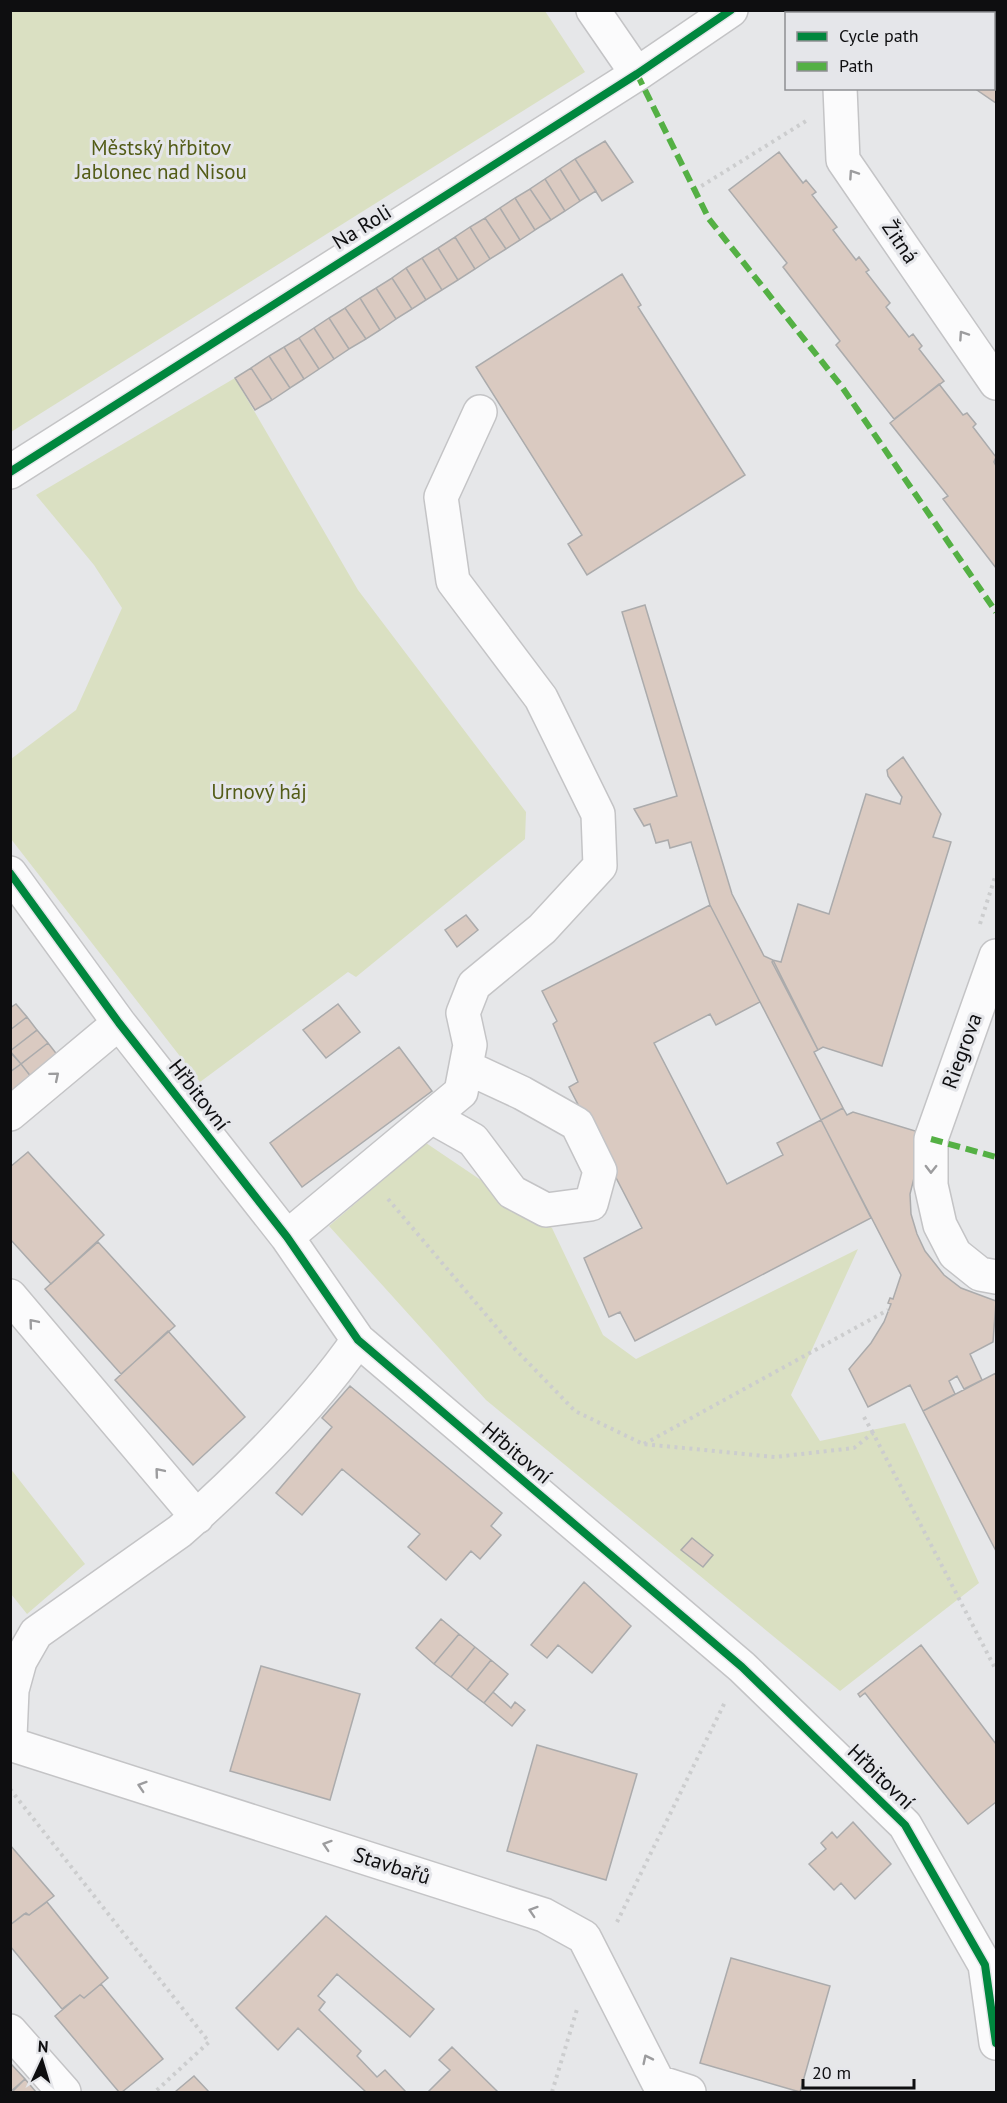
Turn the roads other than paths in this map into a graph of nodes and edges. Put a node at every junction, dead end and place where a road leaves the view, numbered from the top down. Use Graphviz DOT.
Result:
graph roads {
  1 [pos="593,10"];
  2 [pos="731,10"];
  3 [pos="637,75"];
  4 [pos="840,94"];
  5 [pos="996,383"];
  6 [pos="480,412"];
  7 [pos="10,472"];
  8 [pos="10,873"];
  9 [pos="996,958"];
  10 [pos="119,1023"];
  11 [pos="466,1067"];
  12 [pos="10,1114"];
  13 [pos="432,1117"];
  14 [pos="287,1238"];
  15 [pos="996,1277"];
  16 [pos="10,1296"];
  17 [pos="358,1340"];
  18 [pos="197,1517"];
  19 [pos="10,1737"];
  20 [pos="10,1744"];
  21 [pos="10,2031"];
  22 [pos="996,2043"];
  23 [pos="64,2092"];
  24 [pos="690,2092"];
  1 -- 3 [label="street"];
  2 -- 3 [label="street, Na Roli"];
  3 -- 7 [label="street, Na Roli"];
  5 -- 4 [label="street, Žitná, one-way"];
  6 -- 11 [label="street"];
  8 -- 10 [label="street, Hřbitovní"];
  9 -- 15 [label="street, Riegrova, one-way"];
  12 -- 10 [label="street, one-way"];
  10 -- 14 [label="street, Hřbitovní"];
  11 -- 13 [label="street"];
  11 -- 13 [label="street"];
  13 -- 14 [label="street"];
  14 -- 17 [label="street, Hřbitovní"];
  18 -- 16 [label="street, one-way"];
  17 -- 18 [label="street"];
  17 -- 22 [label="street, Hřbitovní"];
  18 -- 19 [label="street"];
  24 -- 20 [label="street, Stavbařů, one-way"];
  21 -- 23 [label="street"];
}
